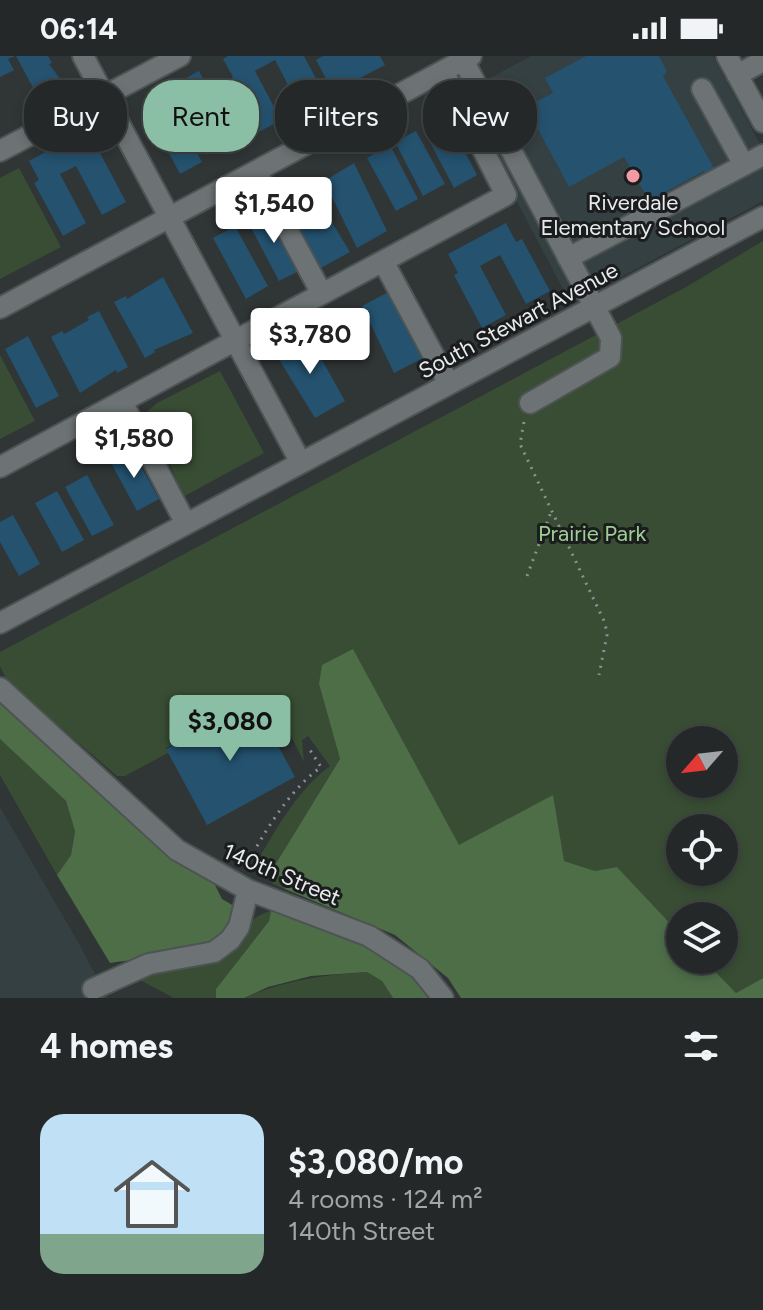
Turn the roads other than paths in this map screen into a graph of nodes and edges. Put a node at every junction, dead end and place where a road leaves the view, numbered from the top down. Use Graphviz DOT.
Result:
graph roads {
  1 [pos="83,56"];
  2 [pos="180,56"];
  3 [pos="727,56"];
  4 [pos="467,58"];
  5 [pos="763,61"];
  6 [pos="443,71"];
  7 [pos="737,75"];
  8 [pos="96,80"];
  9 [pos="127,85"];
  10 [pos="702,89"];
  11 [pos="763,122"];
  12 [pos="127,138"];
  13 [pos="24,139"];
  14 [pos="0,151"];
  15 [pos="763,155"];
  16 [pos="744,165"];
  17 [pos="256,171"];
  18 [pos="169,217"];
  19 [pos="763,217"];
  20 [pos="568,258"];
  21 [pos="383,261"];
  22 [pos="322,294"];
  23 [pos="594,307"];
  24 [pos="0,308"];
  25 [pos="235,340"];
  26 [pos="449,384"];
  27 [pos="122,402"];
  28 [pos="530,403"];
  29 [pos="301,463"];
  30 [pos="0,467"];
  31 [pos="186,524"];
  32 [pos="0,623"];
  33 [pos="0,688"];
  34 [pos="242,887"];
  35 [pos="93,989"];
  36 [pos="443,998"];
  1 -- 8 [label="street"];
  2 -- 9 [label="street"];
  3 -- 7 [label="street"];
  4 -- 6 [label="street"];
  4 -- 20 [label="street"];
  5 -- 7 [label="street"];
  6 -- 17 [label="street"];
  6 -- 21 [label="street"];
  7 -- 11 [label="street"];
  10 -- 16 [label="street"];
  12 -- 18 [label="street"];
  13 -- 14 [label="street"];
  15 -- 16 [label="street"];
  16 -- 20 [label="street"];
  17 -- 18 [label="street"];
  17 -- 22 [label="street"];
  18 -- 24 [label="street"];
  18 -- 25 [label="street"];
  19 -- 23 [label="street, South Stewart Avenue"];
  20 -- 23 [label="street"];
  21 -- 22 [label="street"];
  21 -- 26 [label="street"];
  22 -- 25 [label="street"];
  23 -- 26 [label="street, South Stewart Avenue"];
  23 -- 28 [label="street"];
  25 -- 27 [label="street"];
  25 -- 29 [label="street"];
  26 -- 29 [label="street, South Stewart Avenue"];
  27 -- 30 [label="street"];
  27 -- 31 [label="street"];
  29 -- 31 [label="street, South Stewart Avenue"];
  31 -- 32 [label="street, South Stewart Avenue"];
  33 -- 34 [label="street, 140th Street"];
  34 -- 35 [label="street"];
  34 -- 36 [label="street, 140th Street"];
}
